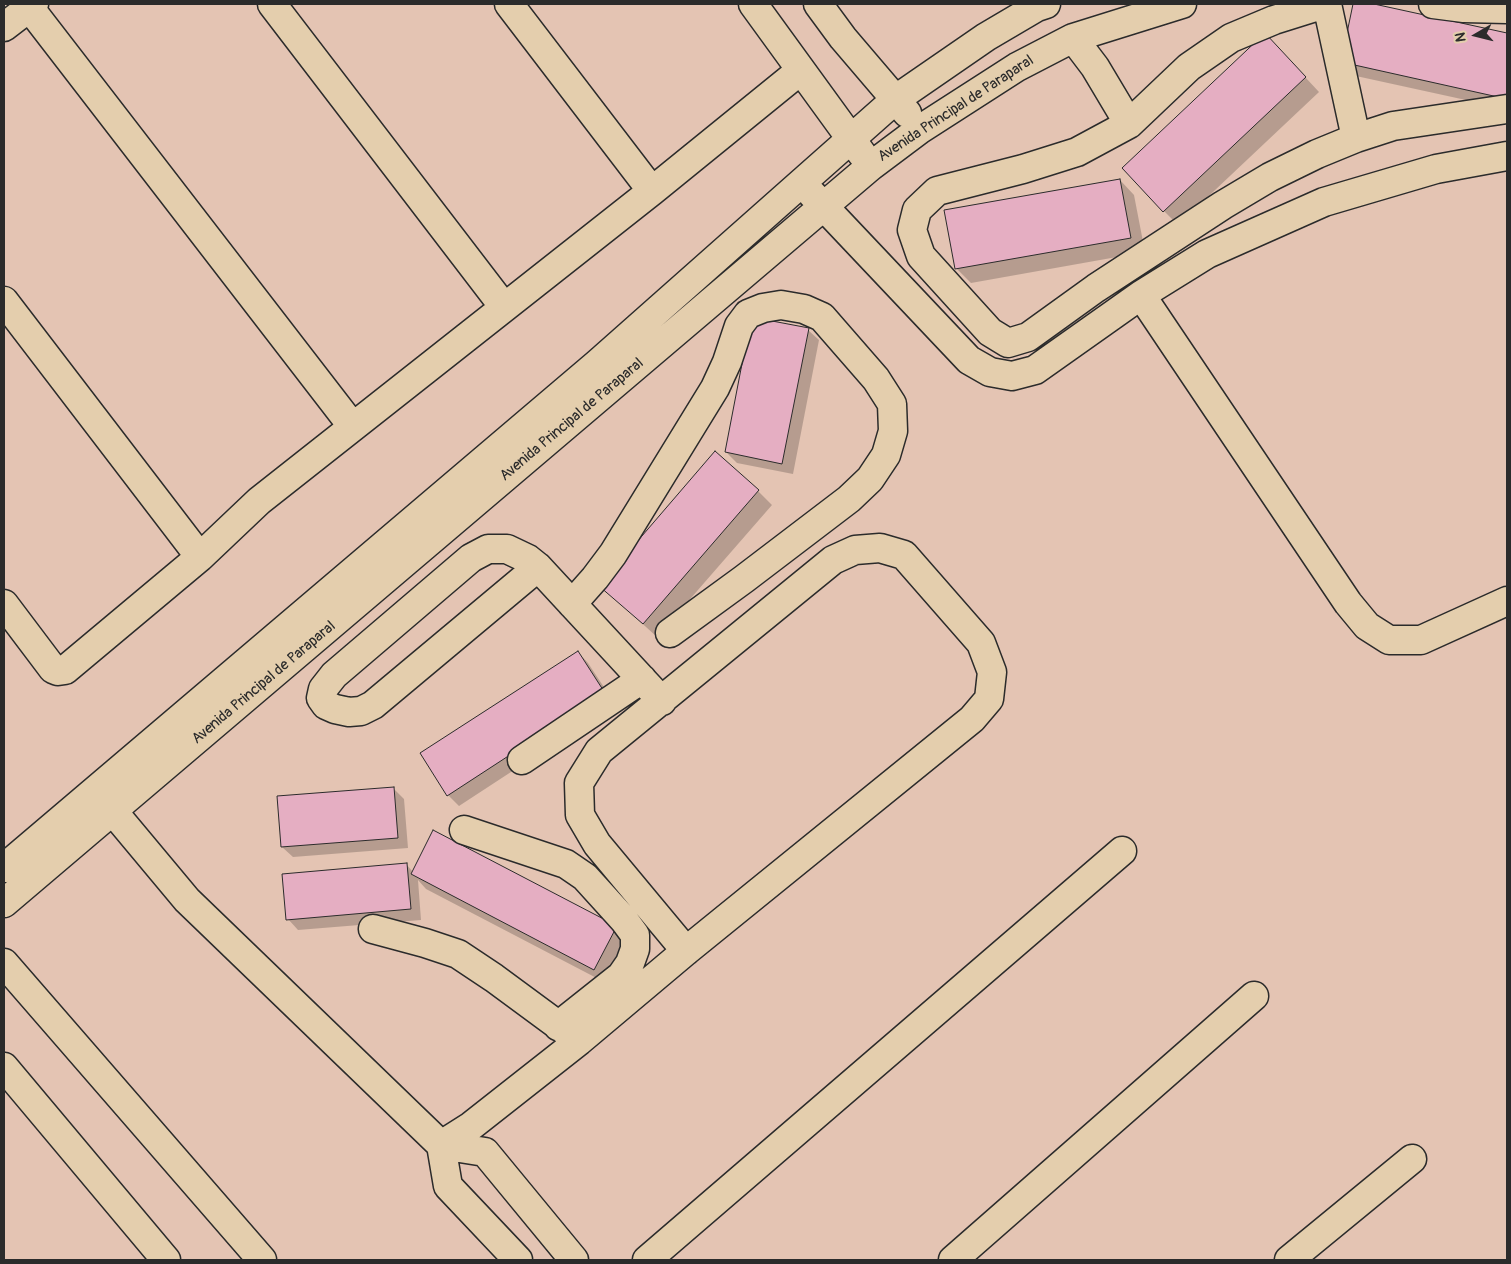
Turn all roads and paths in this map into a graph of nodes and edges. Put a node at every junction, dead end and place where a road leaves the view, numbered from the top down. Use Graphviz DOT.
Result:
graph roads {
  1 [pos="272,4"];
  2 [pos="509,4"];
  3 [pos="753,4"];
  4 [pos="818,4"];
  5 [pos="1046,4"];
  6 [pos="1182,4"];
  7 [pos="1326,4"];
  8 [pos="1433,4"];
  9 [pos="32,6"];
  10 [pos="1507,9"];
  11 [pos="4,27"];
  12 [pos="1073,38"];
  13 [pos="801,70"];
  14 [pos="896,99"];
  15 [pos="1507,109"];
  16 [pos="1129,124"];
  17 [pos="919,130"];
  18 [pos="1356,138"];
  19 [pos="851,139"];
  20 [pos="1507,156"];
  21 [pos="871,166"];
  22 [pos="802,182"];
  23 [pos="652,191"];
  24 [pos="824,206"];
  25 [pos="1141,295"];
  26 [pos="4,301"];
  27 [pos="504,308"];
  28 [pos="353,427"];
  29 [pos="200,558"];
  30 [pos="538,567"];
  31 [pos="744,579"];
  32 [pos="1507,602"];
  33 [pos="4,604"];
  34 [pos="572,604"];
  35 [pos="771,611"];
  36 [pos="670,633"];
  37 [pos="642,679"];
  38 [pos="662,701"];
  39 [pos="522,760"];
  40 [pos="96,790"];
  41 [pos="113,811"];
  42 [pos="464,830"];
  43 [pos="1122,851"];
  44 [pos="4,868"];
  45 [pos="4,903"];
  46 [pos="373,929"];
  47 [pos="686,951"];
  48 [pos="4,963"];
  49 [pos="1254,996"];
  50 [pos="569,1034"];
  51 [pos="4,1066"];
  52 [pos="441,1145"];
  53 [pos="1412,1159"];
  54 [pos="166,1260"];
  55 [pos="262,1260"];
  56 [pos="518,1260"];
  57 [pos="574,1260"];
  58 [pos="647,1260"];
  59 [pos="953,1260"];
  60 [pos="1289,1260"];
  1 -- 27 [label="street"];
  2 -- 23 [label="street"];
  3 -- 13 [label="street"];
  4 -- 14 [label="street"];
  5 -- 14 [label="street, Avenida Principal de Paraparal"];
  6 -- 12 [label="street, Avenida Principal de Paraparal"];
  7 -- 16 [label="street"];
  7 -- 18 [label="street"];
  8 -- 10 [label="street"];
  9 -- 11 [label="street"];
  9 -- 28 [label="street"];
  12 -- 16 [label="street"];
  12 -- 17 [label="street, Avenida Principal de Paraparal"];
  13 -- 19 [label="street"];
  13 -- 23 [label="street"];
  14 -- 17 [label="street"];
  14 -- 19 [label="street, Avenida Principal de Paraparal"];
  15 -- 18 [label="street"];
  16 -- 18 [label="street"];
  17 -- 21 [label="street, Avenida Principal de Paraparal"];
  19 -- 21 [label="street"];
  19 -- 22 [label="street, Avenida Principal de Paraparal"];
  20 -- 25 [label="street"];
  21 -- 24 [label="street, Avenida Principal de Paraparal"];
  22 -- 24 [label="street"];
  22 -- 40 [label="street, Avenida Principal de Paraparal"];
  23 -- 27 [label="street"];
  24 -- 25 [label="street"];
  24 -- 41 [label="street, Avenida Principal de Paraparal"];
  25 -- 32 [label="street"];
  26 -- 29 [label="street"];
  27 -- 28 [label="street"];
  28 -- 29 [label="street"];
  29 -- 33 [label="street"];
  30 -- 30 [label="street"];
  30 -- 34 [label="street"];
  31 -- 34 [label="street"];
  31 -- 35 [label="street"];
  31 -- 36 [label="street"];
  34 -- 37 [label="street"];
  35 -- 38 [label="street"];
  35 -- 47 [label="street"];
  37 -- 38 [label="street"];
  37 -- 39 [label="street"];
  38 -- 47 [label="street"];
  40 -- 41 [label="street"];
  40 -- 44 [label="street, Avenida Principal de Paraparal"];
  41 -- 45 [label="street, Avenida Principal de Paraparal"];
  41 -- 52 [label="street"];
  42 -- 50 [label="street"];
  43 -- 58 [label="street"];
  46 -- 50 [label="street"];
  47 -- 50 [label="street"];
  48 -- 55 [label="street"];
  49 -- 59 [label="street"];
  50 -- 52 [label="street"];
  51 -- 54 [label="street"];
  52 -- 56 [label="street"];
  52 -- 57 [label="street"];
  53 -- 60 [label="street"];
}
